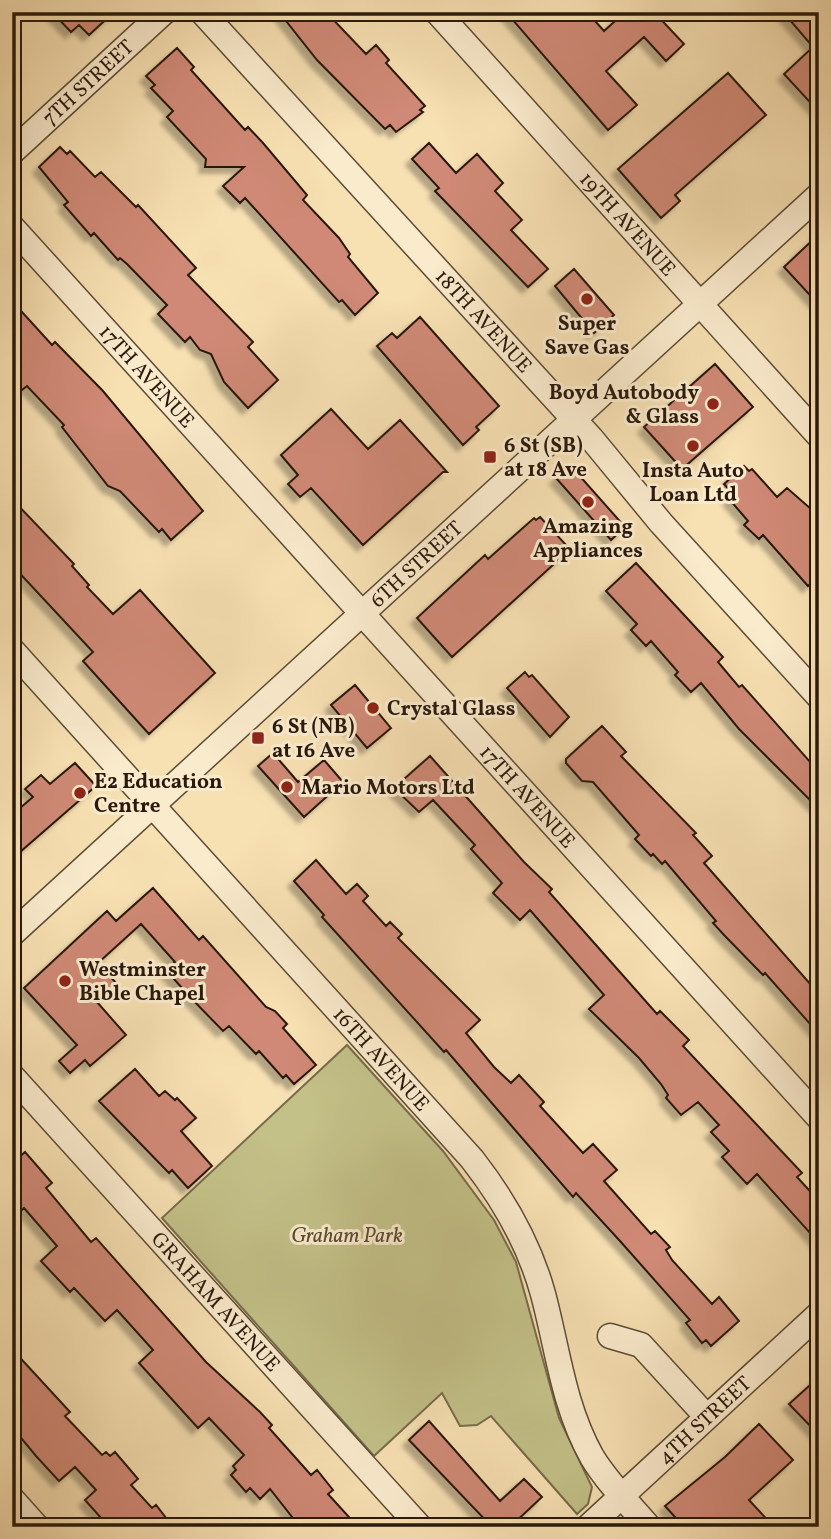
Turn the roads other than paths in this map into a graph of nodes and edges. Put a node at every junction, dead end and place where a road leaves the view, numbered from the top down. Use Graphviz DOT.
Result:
graph roads {
  1 [pos="164,12"];
  2 [pos="202,12"];
  3 [pos="437,12"];
  4 [pos="12,152"];
  5 [pos="819,195"];
  6 [pos="12,227"];
  7 [pos="700,304"];
  8 [pos="573,419"];
  9 [pos="819,436"];
  10 [pos="362,613"];
  11 [pos="12,650"];
  12 [pos="819,697"];
  13 [pos="152,806"];
  14 [pos="12,934"];
  15 [pos="12,1076"];
  16 [pos="819,1118"];
  17 [pos="819,1314"];
  18 [pos="610,1336"];
  19 [pos="706,1416"];
  20 [pos="621,1495"];
  21 [pos="12,1499"];
  22 [pos="37,1527"];
  23 [pos="420,1527"];
  24 [pos="588,1527"];
  25 [pos="649,1527"];
  1 -- 4 [label="street, 7TH STREET"];
  2 -- 8 [label="street, 18TH AVENUE"];
  3 -- 7 [label="street, 19TH AVENUE"];
  5 -- 7 [label="street, 6TH STREET"];
  6 -- 10 [label="street, 17TH AVENUE"];
  7 -- 8 [label="street, 6TH STREET"];
  7 -- 9 [label="street, 19TH AVENUE"];
  8 -- 10 [label="street, 6TH STREET"];
  8 -- 12 [label="street, 18TH AVENUE"];
  10 -- 13 [label="street, 6TH STREET"];
  10 -- 16 [label="street, 17TH AVENUE"];
  11 -- 13 [label="street, 16TH AVENUE"];
  13 -- 14 [label="street, 6TH STREET"];
  13 -- 20 [label="street, 16TH AVENUE"];
  15 -- 23 [label="street, GRAHAM AVENUE"];
  17 -- 19 [label="street, 4TH STREET"];
  18 -- 19 [label="street"];
  19 -- 20 [label="street, 4TH STREET"];
  20 -- 24 [label="street, 4TH STREET"];
  20 -- 25 [label="street, 16TH AVENUE"];
  21 -- 22 [label="street"];
}
